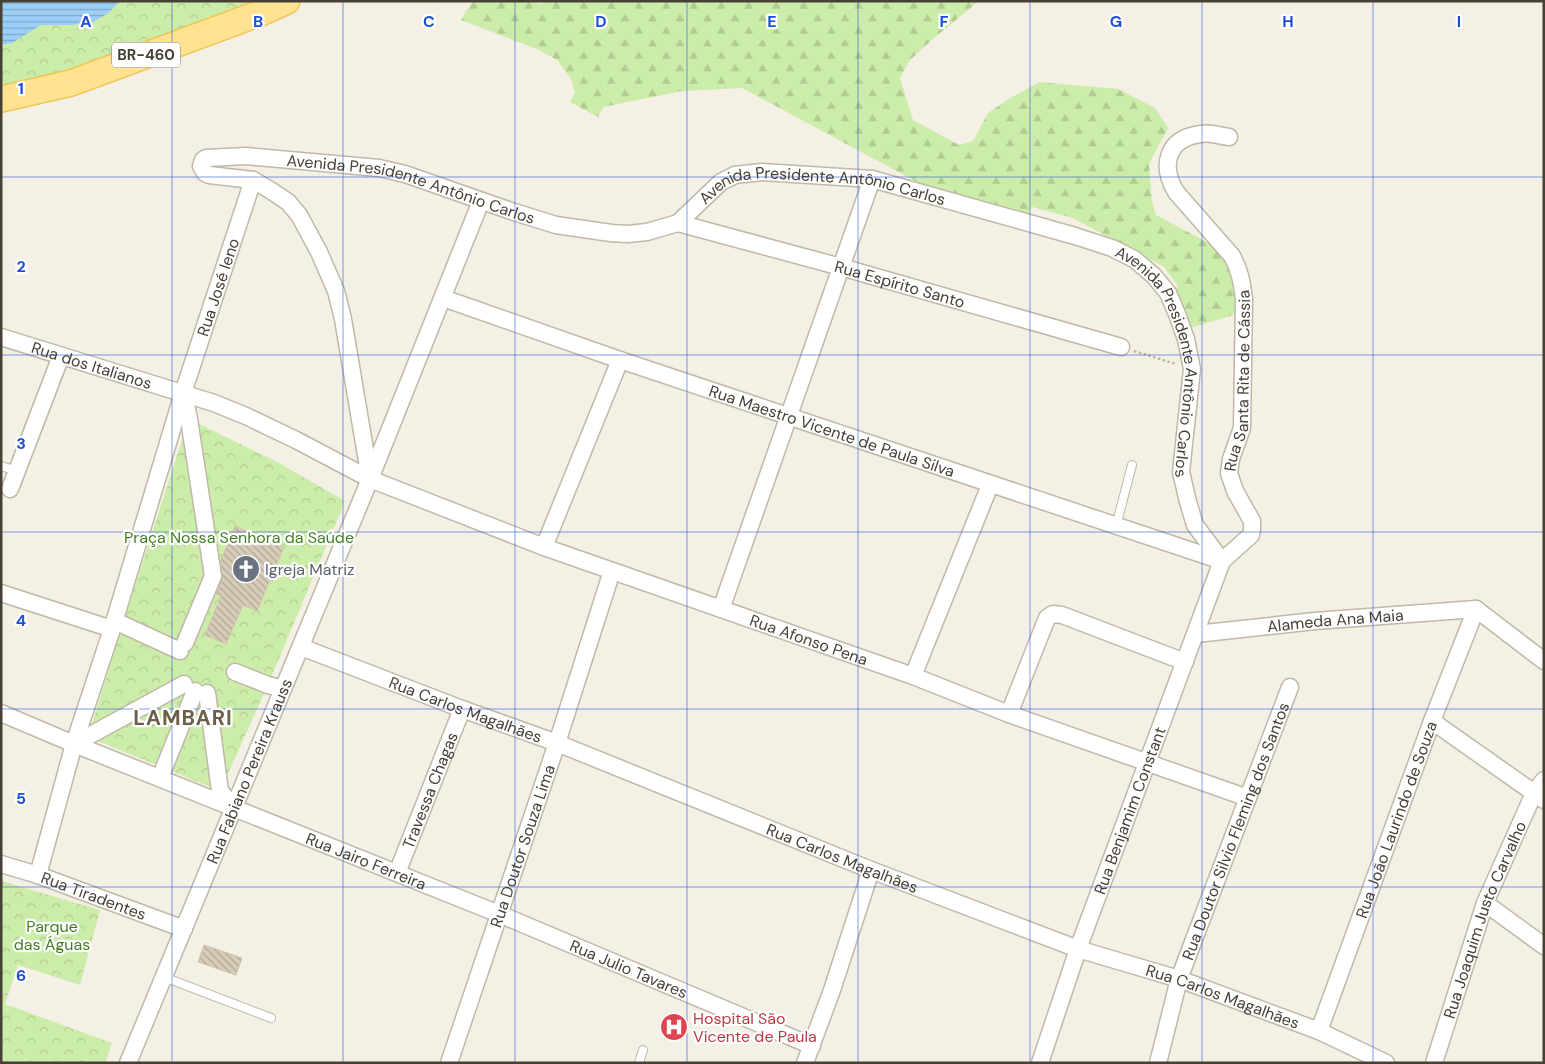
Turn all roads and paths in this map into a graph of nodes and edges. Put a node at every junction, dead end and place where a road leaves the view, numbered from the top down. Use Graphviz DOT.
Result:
graph roads {
  1 [pos="287,1"];
  2 [pos="1,99"];
  3 [pos="1229,137"];
  4 [pos="253,180"];
  5 [pos="872,180"];
  6 [pos="481,201"];
  7 [pos="678,223"];
  8 [pos="841,267"];
  9 [pos="443,298"];
  10 [pos="1,337"];
  11 [pos="1121,347"];
  12 [pos="61,356"];
  13 [pos="620,360"];
  14 [pos="1192,369"];
  15 [pos="183,392"];
  16 [pos="789,417"];
  17 [pos="1132,465"];
  18 [pos="1,466"];
  19 [pos="17,471"];
  20 [pos="370,479"];
  21 [pos="990,485"];
  22 [pos="10,489"];
  23 [pos="1116,526"];
  24 [pos="544,547"];
  25 [pos="1222,562"];
  26 [pos="612,571"];
  27 [pos="1,593"];
  28 [pos="721,609"];
  29 [pos="1476,609"];
  30 [pos="114,625"];
  31 [pos="1196,634"];
  32 [pos="301,647"];
  33 [pos="1544,661"];
  34 [pos="1185,662"];
  35 [pos="235,672"];
  36 [pos="913,676"];
  37 [pos="1290,687"];
  38 [pos="195,689"];
  39 [pos="284,689"];
  40 [pos="462,709"];
  41 [pos="1,713"];
  42 [pos="1009,714"];
  43 [pos="1432,721"];
  44 [pos="557,743"];
  45 [pos="74,744"];
  46 [pos="1147,762"];
  47 [pos="160,778"];
  48 [pos="1541,791"];
  49 [pos="1248,798"];
  50 [pos="234,807"];
  51 [pos="1,864"];
  52 [pos="871,870"];
  53 [pos="397,873"];
  54 [pos="38,875"];
  55 [pos="1485,903"];
  56 [pos="499,914"];
  57 [pos="184,929"];
  58 [pos="1544,946"];
  59 [pos="1078,948"];
  60 [pos="164,976"];
  61 [pos="1179,979"];
  62 [pos="271,1018"];
  63 [pos="1320,1031"];
  64 [pos="812,1046"];
  65 [pos="643,1050"];
  66 [pos="128,1063"];
  67 [pos="449,1063"];
  68 [pos="639,1063"];
  69 [pos="805,1063"];
  70 [pos="1040,1063"];
  71 [pos="1158,1063"];
  72 [pos="1386,1063"];
  73 [pos="1434,1063"];
  1 -- 2 [label="main road, BR-460"];
  3 -- 25 [label="street, Rua Santa Rita de Cássia"];
  4 -- 6 [label="street, Avenida Presidente Antônio Carlos"];
  4 -- 15 [label="street, Rua José Ieno"];
  4 -- 20 [label="street"];
  5 -- 7 [label="street, Avenida Presidente Antônio Carlos"];
  5 -- 8 [label="street"];
  5 -- 14 [label="street, Avenida Presidente Antônio Carlos"];
  6 -- 7 [label="street, Avenida Presidente Antônio Carlos"];
  6 -- 9 [label="street, Rua Fabiano Pereira Krauss"];
  7 -- 8 [label="street, Rua Espírito Santo"];
  8 -- 11 [label="street, Rua Espírito Santo"];
  8 -- 16 [label="street"];
  9 -- 13 [label="street, Rua Maestro Vicente de Paula Silva"];
  9 -- 20 [label="street, Rua Fabiano Pereira Krauss"];
  10 -- 12 [label="street, Rua dos Italianos"];
  11 -- 14 [label="path"];
  12 -- 15 [label="street, Rua dos Italianos"];
  12 -- 19 [label="street"];
  13 -- 16 [label="street, Rua Maestro Vicente de Paula Silva"];
  13 -- 24 [label="street"];
  14 -- 25 [label="street, Avenida Presidente Antônio Carlos"];
  15 -- 20 [label="street"];
  15 -- 30 [label="street"];
  15 -- 30 [label="street"];
  16 -- 21 [label="street, Rua Maestro Vicente de Paula Silva"];
  16 -- 28 [label="street"];
  17 -- 23 [label="lane"];
  18 -- 19 [label="lane"];
  19 -- 22 [label="street"];
  20 -- 24 [label="street, Rua Afonso Pena"];
  20 -- 32 [label="street, Rua Fabiano Pereira Krauss"];
  21 -- 23 [label="street, Rua Maestro Vicente de Paula Silva"];
  21 -- 36 [label="street"];
  23 -- 25 [label="street, Rua Maestro Vicente de Paula Silva"];
  24 -- 26 [label="street, Rua Afonso Pena"];
  25 -- 31 [label="street, Rua Benjamim Constant"];
  26 -- 28 [label="street, Rua Afonso Pena"];
  26 -- 44 [label="street, Rua Doutor Souza Lima"];
  27 -- 30 [label="street"];
  28 -- 36 [label="street, Rua Afonso Pena"];
  29 -- 31 [label="street, Alameda Ana Maia"];
  29 -- 33 [label="street"];
  29 -- 43 [label="street, Rua João Laurindo de Souza"];
  30 -- 45 [label="street"];
  31 -- 34 [label="street, Rua Benjamim Constant"];
  32 -- 39 [label="street, Rua Fabiano Pereira Krauss"];
  32 -- 40 [label="street, Rua Carlos Magalhães"];
  34 -- 42 [label="street"];
  34 -- 46 [label="street, Rua Benjamim Constant"];
  35 -- 39 [label="street"];
  36 -- 42 [label="street, Rua Afonso Pena"];
  37 -- 49 [label="street, Rua Doutor Silvio Fleming dos Santos"];
  38 -- 45 [label="street"];
  38 -- 47 [label="street"];
  38 -- 50 [label="street"];
  39 -- 50 [label="street, Rua Fabiano Pereira Krauss"];
  40 -- 44 [label="street, Rua Carlos Magalhães"];
  40 -- 53 [label="street, Travessa Chagas"];
  41 -- 45 [label="street"];
  42 -- 46 [label="street, Rua Afonso Pena"];
  43 -- 48 [label="street"];
  43 -- 63 [label="street, Rua João Laurindo de Souza"];
  44 -- 52 [label="street, Rua Carlos Magalhães"];
  44 -- 56 [label="street, Rua Doutor Souza Lima"];
  45 -- 47 [label="street"];
  45 -- 54 [label="street"];
  46 -- 49 [label="street, Rua Afonso Pena"];
  46 -- 59 [label="street, Rua Benjamim Constant"];
  47 -- 50 [label="street"];
  48 -- 55 [label="street, Rua Joaquim Justo Carvalho"];
  49 -- 61 [label="street, Rua Doutor Silvio Fleming dos Santos"];
  50 -- 53 [label="street, Rua Jairo Ferreira"];
  50 -- 57 [label="street, Rua Fabiano Pereira Krauss"];
  51 -- 54 [label="street, Rua Tiradentes"];
  52 -- 59 [label="street, Rua Carlos Magalhães"];
  52 -- 64 [label="street"];
  53 -- 56 [label="street, Rua Jairo Ferreira"];
  54 -- 57 [label="street, Rua Tiradentes"];
  55 -- 58 [label="street"];
  55 -- 73 [label="street, Rua Joaquim Justo Carvalho"];
  56 -- 64 [label="street, Rua Julio Tavares"];
  56 -- 67 [label="street, Rua Doutor Souza Lima"];
  57 -- 60 [label="street, Rua Fabiano Pereira Krauss"];
  59 -- 61 [label="street, Rua Carlos Magalhães"];
  59 -- 70 [label="street, Rua Benjamim Constant"];
  60 -- 62 [label="lane"];
  60 -- 66 [label="street, Rua Fabiano Pereira Krauss"];
  61 -- 63 [label="street, Rua Carlos Magalhães"];
  61 -- 71 [label="street, Rua Doutor Silvio Fleming dos Santos"];
  63 -- 72 [label="street, Rua Carlos Magalhães"];
  64 -- 69 [label="street"];
  65 -- 68 [label="lane"];
}
